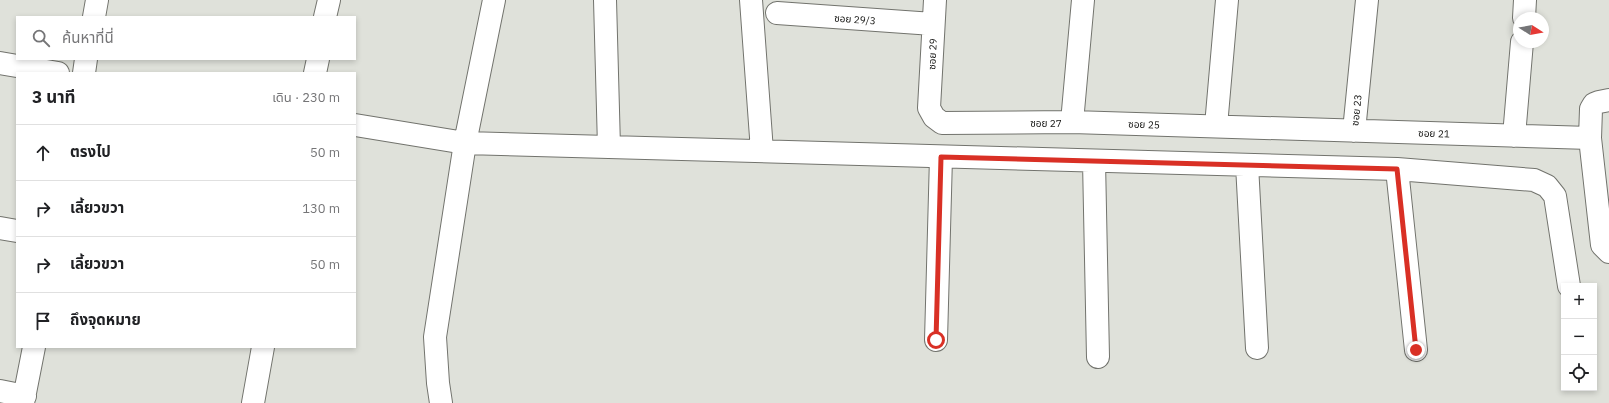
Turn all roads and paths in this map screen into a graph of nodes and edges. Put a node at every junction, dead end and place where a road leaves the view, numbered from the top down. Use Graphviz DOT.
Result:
graph roads {
  1 [pos="97,0"];
  2 [pos="329,0"];
  3 [pos="494,0"];
  4 [pos="605,0"];
  5 [pos="751,0"];
  6 [pos="935,0"];
  7 [pos="1083,0"];
  8 [pos="1227,0"];
  9 [pos="1367,0"];
  10 [pos="1526,0"];
  11 [pos="1525,12"];
  12 [pos="777,13"];
  13 [pos="94,16"];
  14 [pos="326,16"];
  15 [pos="933,24"];
  16 [pos="1521,48"];
  17 [pos="86,60"];
  18 [pos="318,60"];
  19 [pos="0,63"];
  20 [pos="52,72"];
  21 [pos="84,72"];
  22 [pos="315,72"];
  23 [pos="1609,100"];
  24 [pos="929,108"];
  25 [pos="1072,122"];
  26 [pos="356,125"];
  27 [pos="1216,126"];
  28 [pos="1354,131"];
  29 [pos="1514,136"];
  30 [pos="1590,138"];
  31 [pos="465,143"];
  32 [pos="609,147"];
  33 [pos="762,151"];
  34 [pos="941,157"];
  35 [pos="1094,161"];
  36 [pos="1248,165"];
  37 [pos="1397,169"];
  38 [pos="0,228"];
  39 [pos="16,231"];
  40 [pos="1609,252"];
  41 [pos="1569,283"];
  42 [pos="936,340"];
  43 [pos="34,348"];
  44 [pos="264,348"];
  45 [pos="1258,348"];
  46 [pos="1416,350"];
  47 [pos="1098,356"];
  48 [pos="0,392"];
  49 [pos="24,399"];
  50 [pos="253,403"];
  51 [pos="441,403"];
  1 -- 13 [label="street"];
  2 -- 14 [label="street"];
  3 -- 31 [label="street"];
  4 -- 32 [label="street"];
  5 -- 33 [label="street"];
  6 -- 15 [label="street, ซอย 29"];
  7 -- 25 [label="street, ซอย 27"];
  8 -- 27 [label="street"];
  9 -- 28 [label="street, ซอย 23"];
  10 -- 11 [label="street"];
  12 -- 15 [label="street, ซอย 29/3"];
  15 -- 24 [label="street, ซอย 29"];
  16 -- 29 [label="street"];
  17 -- 21 [label="street"];
  18 -- 22 [label="street"];
  19 -- 20 [label="street"];
  23 -- 30 [label="street"];
  24 -- 25 [label="street, ซอย 27"];
  25 -- 27 [label="street, ซอย 25"];
  26 -- 31 [label="street"];
  27 -- 28 [label="street, ซอย 23"];
  28 -- 29 [label="street, ซอย 21"];
  29 -- 30 [label="street, ซอย 21"];
  30 -- 40 [label="street"];
  31 -- 32 [label="street"];
  31 -- 51 [label="street"];
  32 -- 33 [label="street"];
  33 -- 34 [label="street"];
  34 -- 35 [label="street"];
  34 -- 42 [label="street"];
  35 -- 36 [label="street"];
  35 -- 47 [label="street"];
  36 -- 37 [label="street"];
  36 -- 45 [label="street"];
  37 -- 41 [label="street"];
  37 -- 46 [label="street"];
  38 -- 39 [label="street"];
  43 -- 49 [label="street"];
  44 -- 50 [label="street"];
  48 -- 49 [label="street"];
}
